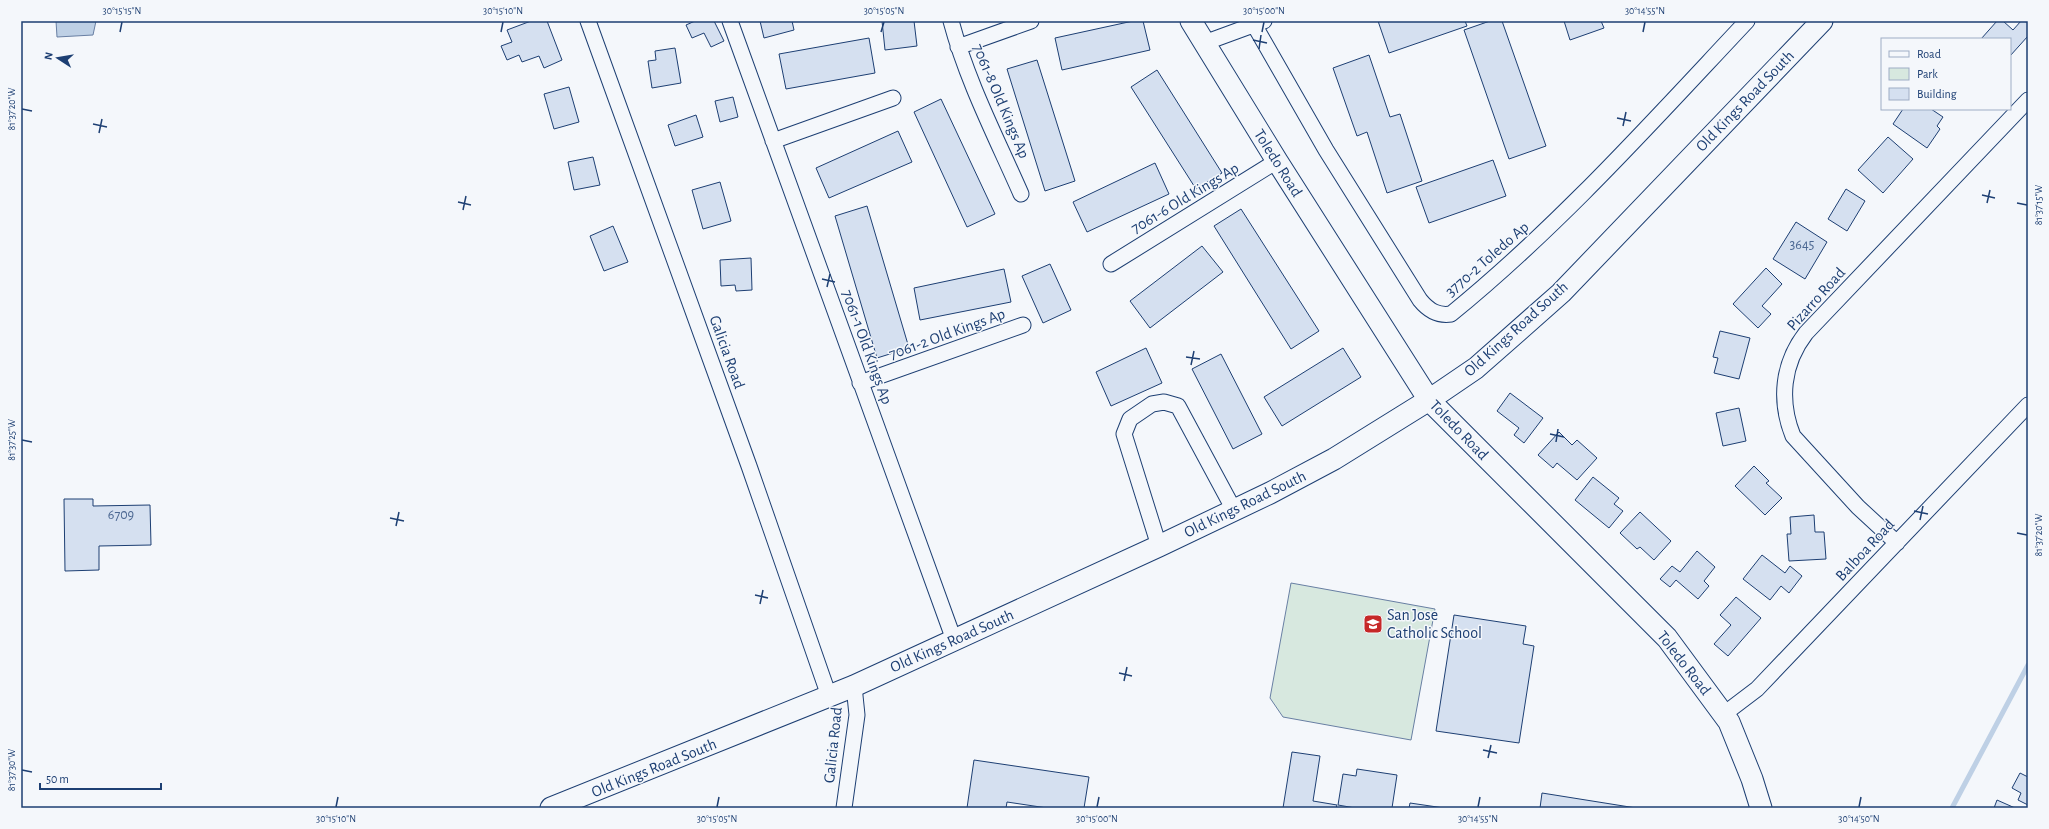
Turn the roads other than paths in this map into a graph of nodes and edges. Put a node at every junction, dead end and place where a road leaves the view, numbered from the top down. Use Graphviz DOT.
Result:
graph roads {
  1 [pos="588,21"];
  2 [pos="730,21"];
  3 [pos="951,21"];
  4 [pos="1031,21"];
  5 [pos="1192,21"];
  6 [pos="1747,21"];
  7 [pos="1822,21"];
  8 [pos="1256,22"];
  9 [pos="1204,43"];
  10 [pos="958,48"];
  11 [pos="893,98"];
  12 [pos="2028,100"];
  13 [pos="773,141"];
  14 [pos="1277,161"];
  15 [pos="1021,194"];
  16 [pos="1111,264"];
  17 [pos="1023,325"];
  18 [pos="860,383"];
  19 [pos="1429,400"];
  20 [pos="2028,405"];
  21 [pos="1234,510"];
  22 [pos="1897,543"];
  23 [pos="1159,546"];
  24 [pos="954,640"];
  25 [pos="854,686"];
  26 [pos="829,696"];
  27 [pos="1724,714"];
  28 [pos="577,803"];
  29 [pos="551,808"];
  30 [pos="844,808"];
  31 [pos="1761,808"];
  1 -- 26 [label="street, Galicia Road"];
  2 -- 13 [label="street, 7061-1 Old Kings Ap"];
  3 -- 10 [label="street, 7061-8 Old Kings Ap"];
  4 -- 10 [label="street"];
  5 -- 9 [label="street, Toledo Road"];
  6 -- 8 [label="street, 3770-2 Toledo Ap"];
  7 -- 19 [label="street, Old Kings Road South"];
  8 -- 9 [label="street"];
  9 -- 14 [label="street, Toledo Road"];
  10 -- 15 [label="street, 7061-8 Old Kings Ap"];
  11 -- 13 [label="street"];
  12 -- 22 [label="street, Pizarro Road"];
  13 -- 18 [label="street, 7061-1 Old Kings Ap"];
  14 -- 16 [label="street, 7061-6 Old Kings Ap"];
  14 -- 19 [label="street, Toledo Road"];
  17 -- 18 [label="street, 7061-2 Old Kings Ap"];
  18 -- 24 [label="street, 7061-1 Old Kings Ap"];
  19 -- 21 [label="street, Old Kings Road South"];
  19 -- 27 [label="street, Toledo Road"];
  20 -- 22 [label="street, Balboa Road"];
  21 -- 23 [label="street, Old Kings Road South"];
  21 -- 23 [label="street"];
  22 -- 27 [label="street, Balboa Road"];
  23 -- 24 [label="street, Old Kings Road South"];
  24 -- 25 [label="street, Old Kings Road South"];
  25 -- 26 [label="street, Old Kings Road South"];
  25 -- 30 [label="street, Galicia Road"];
  26 -- 28 [label="street, Old Kings Road South"];
  27 -- 31 [label="street, Toledo Road"];
  28 -- 29 [label="street, Old Kings Road South"];
}
